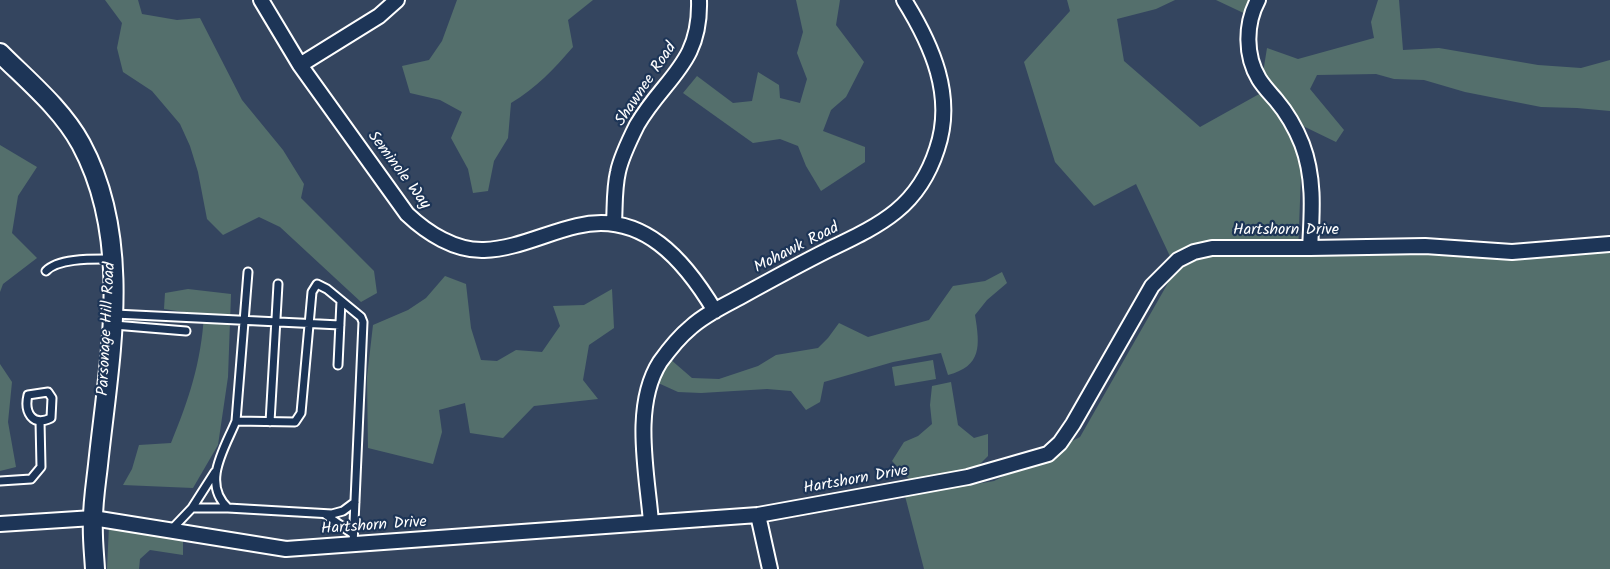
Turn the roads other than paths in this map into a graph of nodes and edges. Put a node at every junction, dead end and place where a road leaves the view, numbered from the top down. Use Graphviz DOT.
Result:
graph roads {
  1 [pos="261,0"];
  2 [pos="397,0"];
  3 [pos="699,0"];
  4 [pos="904,0"];
  5 [pos="1258,0"];
  6 [pos="0,53"];
  7 [pos="300,65"];
  8 [pos="614,224"];
  9 [pos="1610,244"];
  10 [pos="1310,249"];
  11 [pos="113,259"];
  12 [pos="46,271"];
  13 [pos="248,272"];
  14 [pos="278,284"];
  15 [pos="341,301"];
  16 [pos="715,311"];
  17 [pos="245,319"];
  18 [pos="112,320"];
  19 [pos="276,321"];
  20 [pos="309,323"];
  21 [pos="340,325"];
  22 [pos="186,331"];
  23 [pos="338,365"];
  24 [pos="40,421"];
  25 [pos="236,421"];
  26 [pos="270,422"];
  27 [pos="215,471"];
  28 [pos="0,481"];
  29 [pos="355,502"];
  30 [pos="192,508"];
  31 [pos="228,508"];
  32 [pos="325,514"];
  33 [pos="758,515"];
  34 [pos="93,518"];
  35 [pos="651,522"];
  36 [pos="0,524"];
  37 [pos="171,530"];
  38 [pos="353,539"];
  39 [pos="95,569"];
  40 [pos="770,569"];
  1 -- 7 [label="street, Seminole Way"];
  2 -- 7 [label="street"];
  3 -- 8 [label="street, Shawnee Road"];
  4 -- 16 [label="street, Mohawk Road"];
  5 -- 10 [label="street"];
  6 -- 11 [label="street, Parsonage Hill Road"];
  7 -- 8 [label="street, Seminole Way"];
  8 -- 16 [label="street, Seminole Way"];
  9 -- 10 [label="street, Hartshorn Drive"];
  10 -- 33 [label="street, Hartshorn Drive"];
  11 -- 12 [label="lane"];
  11 -- 18 [label="street, Parsonage Hill Road"];
  13 -- 17 [label="lane"];
  14 -- 19 [label="lane"];
  15 -- 20 [label="lane"];
  15 -- 21 [label="lane"];
  15 -- 29 [label="lane"];
  16 -- 35 [label="street, Mohawk Road"];
  17 -- 18 [label="lane"];
  17 -- 19 [label="lane"];
  17 -- 25 [label="lane"];
  18 -- 22 [label="lane"];
  18 -- 34 [label="street, Parsonage Hill Road"];
  19 -- 20 [label="lane"];
  19 -- 26 [label="lane"];
  20 -- 21 [label="lane"];
  20 -- 26 [label="lane"];
  21 -- 23 [label="lane"];
  24 -- 24 [label="lane"];
  24 -- 28 [label="lane"];
  25 -- 26 [label="lane"];
  25 -- 27 [label="lane"];
  27 -- 30 [label="lane"];
  27 -- 31 [label="lane"];
  29 -- 32 [label="lane"];
  29 -- 38 [label="lane"];
  30 -- 31 [label="lane"];
  30 -- 37 [label="lane"];
  31 -- 32 [label="lane"];
  32 -- 38 [label="lane"];
  33 -- 35 [label="street, Hartshorn Drive"];
  33 -- 40 [label="street"];
  34 -- 36 [label="street, Hartshorn Drive"];
  34 -- 37 [label="street, Hartshorn Drive"];
  34 -- 39 [label="street, Parsonage Hill Road"];
  35 -- 38 [label="street, Hartshorn Drive"];
  37 -- 38 [label="street, Hartshorn Drive"];
}
